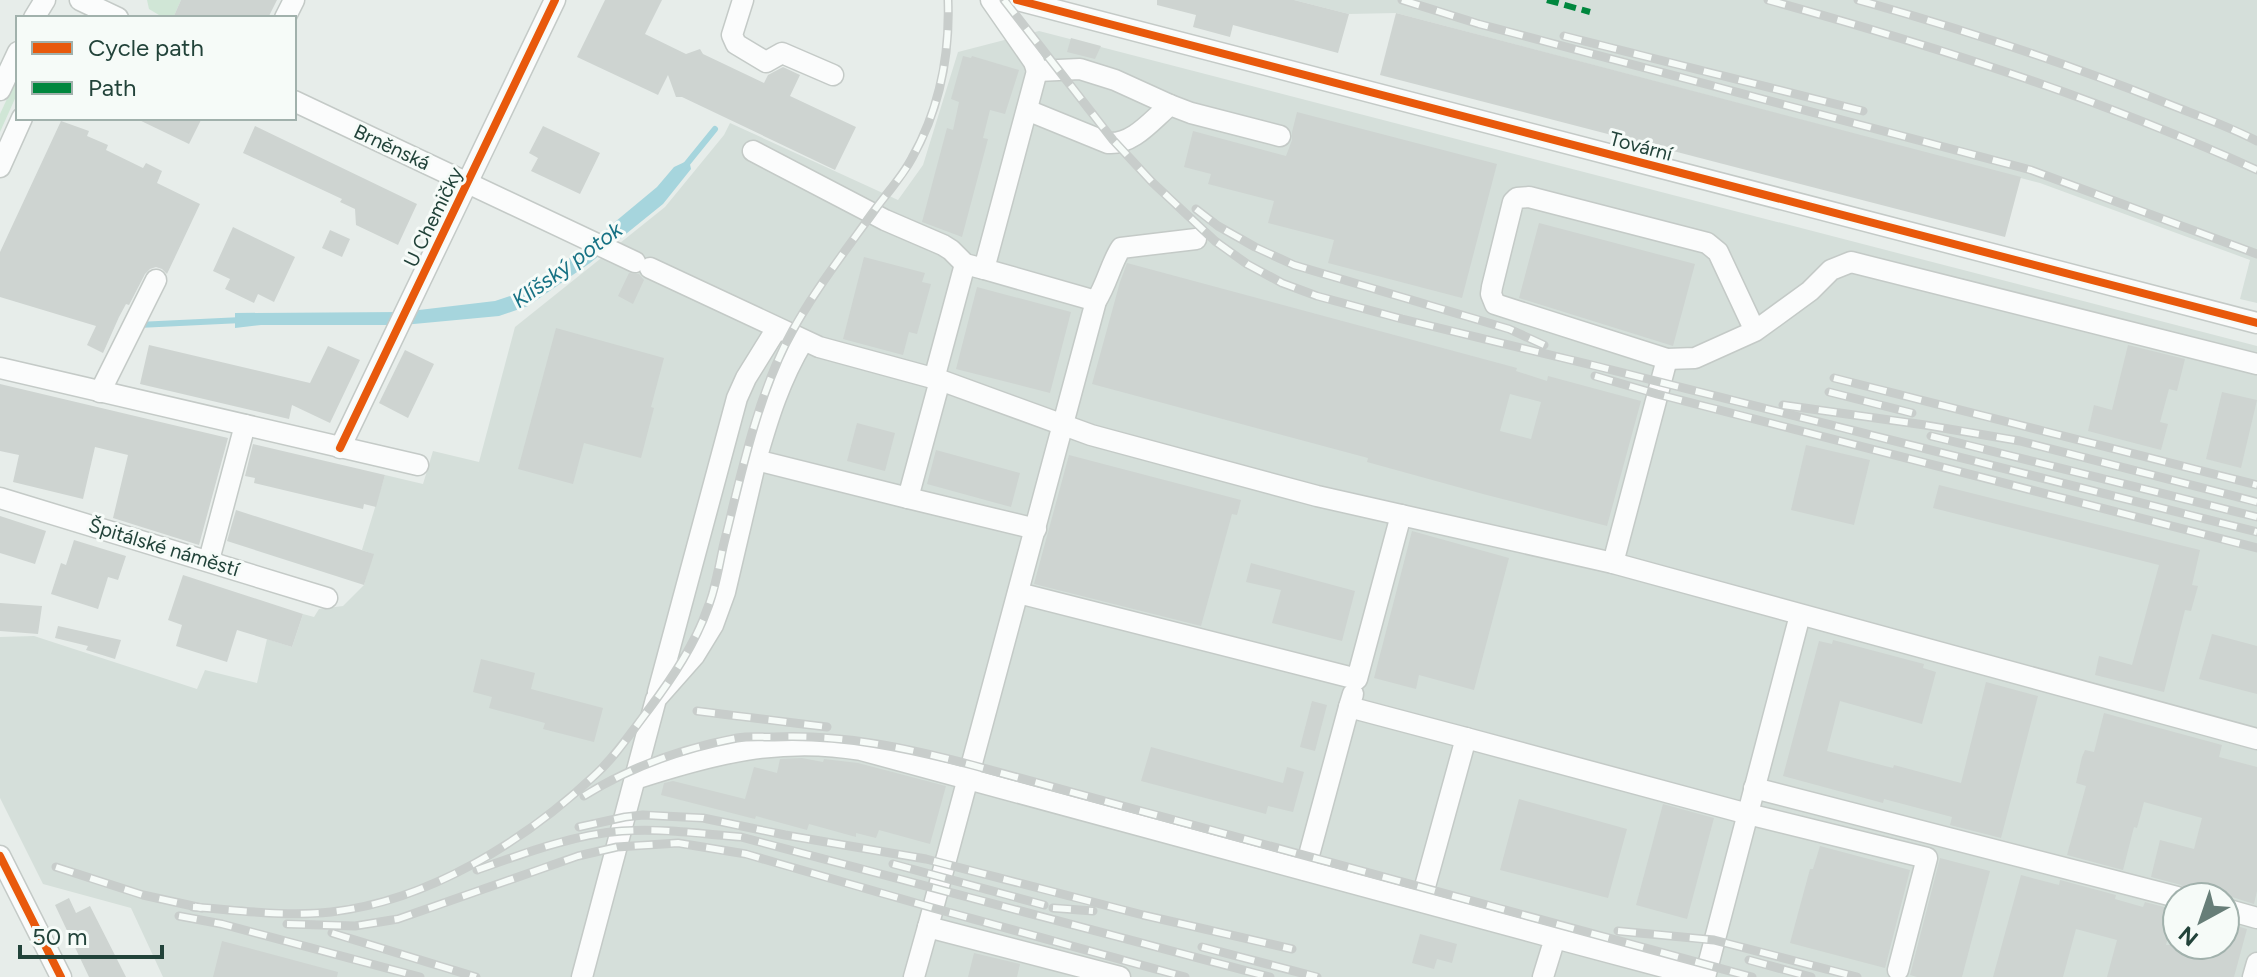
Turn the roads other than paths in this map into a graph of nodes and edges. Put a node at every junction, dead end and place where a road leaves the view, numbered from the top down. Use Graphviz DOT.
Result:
graph roads {
  1 [pos="80,0"];
  2 [pos="555,0"];
  3 [pos="743,0"];
  4 [pos="991,0"];
  5 [pos="1017,0"];
  6 [pos="114,16"];
  7 [pos="16,56"];
  8 [pos="1037,71"];
  9 [pos="833,75"];
  10 [pos="0,90"];
  11 [pos="296,102"];
  12 [pos="1170,105"];
  13 [pos="1027,110"];
  14 [pos="21,120"];
  15 [pos="1280,136"];
  16 [pos="753,151"];
  17 [pos="0,167"];
  18 [pos="467,183"];
  19 [pos="1196,239"];
  20 [pos="975,266"];
  21 [pos="156,280"];
  22 [pos="1096,301"];
  23 [pos="2257,323"];
  24 [pos="777,328"];
  25 [pos="1755,331"];
  26 [pos="803,341"];
  27 [pos="1667,359"];
  28 [pos="2257,364"];
  29 [pos="0,368"];
  30 [pos="937,380"];
  31 [pos="100,392"];
  32 [pos="245,425"];
  33 [pos="1064,425"];
  34 [pos="340,448"];
  35 [pos="756,460"];
  36 [pos="418,465"];
  37 [pos="0,498"];
  38 [pos="908,498"];
  39 [pos="1401,515"];
  40 [pos="1036,529"];
  41 [pos="209,560"];
  42 [pos="1613,563"];
  43 [pos="1018,593"];
  44 [pos="327,598"];
  45 [pos="1800,615"];
  46 [pos="1357,679"];
  47 [pos="656,699"];
  48 [pos="1349,707"];
  49 [pos="1466,738"];
  50 [pos="2257,739"];
  51 [pos="635,779"];
  52 [pos="968,779"];
  53 [pos="1754,788"];
  54 [pos="1748,814"];
  55 [pos="0,856"];
  56 [pos="1305,870"];
  57 [pos="2161,893"];
  58 [pos="1421,901"];
  59 [pos="928,927"];
  60 [pos="1555,938"];
  61 [pos="2257,963"];
  62 [pos="1898,970"];
  63 [pos="61,977"];
  64 [pos="582,977"];
  65 [pos="914,977"];
  66 [pos="1120,977"];
  67 [pos="1543,977"];
  68 [pos="1703,977"];
  69 [pos="2253,977"];
  1 -- 6 [label="street"];
  2 -- 18 [label="street, U Chemičky"];
  3 -- 9 [label="street"];
  4 -- 8 [label="street"];
  5 -- 23 [label="street, Tovární"];
  7 -- 10 [label="street"];
  8 -- 12 [label="street"];
  8 -- 13 [label="street"];
  11 -- 18 [label="street, Brněnská"];
  12 -- 13 [label="street"];
  12 -- 15 [label="street"];
  13 -- 20 [label="street"];
  14 -- 17 [label="street"];
  16 -- 20 [label="street"];
  18 -- 24 [label="street, Brněnská"];
  18 -- 34 [label="street, U Chemičky"];
  19 -- 22 [label="street"];
  20 -- 22 [label="street"];
  20 -- 30 [label="street"];
  21 -- 31 [label="street"];
  22 -- 33 [label="street"];
  24 -- 26 [label="street, Brněnská"];
  24 -- 47 [label="street"];
  25 -- 27 [label="street"];
  25 -- 27 [label="street"];
  25 -- 28 [label="street"];
  26 -- 30 [label="street, Brněnská"];
  26 -- 35 [label="street"];
  27 -- 42 [label="street"];
  29 -- 31 [label="street"];
  30 -- 33 [label="street, Brněnská"];
  30 -- 38 [label="street"];
  31 -- 32 [label="street"];
  32 -- 34 [label="street"];
  32 -- 41 [label="street"];
  33 -- 39 [label="street, Brněnská"];
  33 -- 40 [label="street"];
  34 -- 36 [label="street"];
  35 -- 38 [label="street"];
  35 -- 47 [label="street"];
  37 -- 41 [label="street, Špitálské náměstí"];
  38 -- 40 [label="street"];
  39 -- 42 [label="street, Brněnská"];
  39 -- 46 [label="street"];
  40 -- 43 [label="street"];
  41 -- 44 [label="street, Špitálské náměstí"];
  42 -- 45 [label="street, Brněnská"];
  43 -- 46 [label="street"];
  43 -- 52 [label="street"];
  45 -- 50 [label="street, Brněnská"];
  45 -- 53 [label="street"];
  46 -- 48 [label="street"];
  47 -- 51 [label="street"];
  48 -- 49 [label="street"];
  48 -- 56 [label="street"];
  49 -- 54 [label="street"];
  49 -- 58 [label="street"];
  51 -- 52 [label="street"];
  51 -- 64 [label="street"];
  52 -- 56 [label="street"];
  52 -- 59 [label="street"];
  53 -- 54 [label="street"];
  53 -- 57 [label="street"];
  54 -- 62 [label="street"];
  54 -- 68 [label="street"];
  55 -- 63 [label="street"];
  56 -- 58 [label="street"];
  58 -- 60 [label="street"];
  59 -- 65 [label="street"];
  59 -- 66 [label="street"];
  60 -- 67 [label="street"];
  60 -- 68 [label="street"];
  61 -- 69 [label="street"];
}
